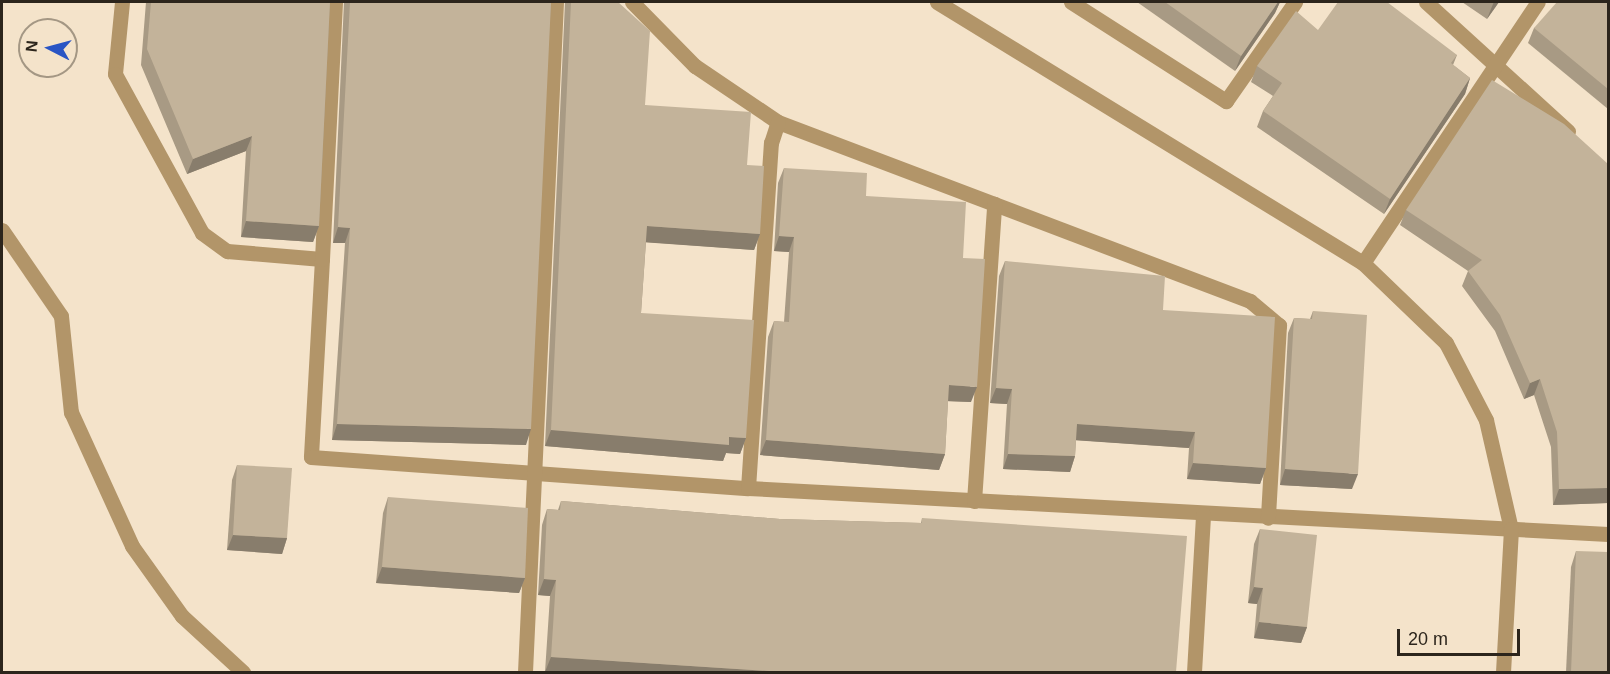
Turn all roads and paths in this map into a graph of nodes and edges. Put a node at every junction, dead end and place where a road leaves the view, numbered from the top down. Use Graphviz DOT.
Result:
graph roads {
  1 [pos="122,2"];
  2 [pos="335,2"];
  3 [pos="556,2"];
  4 [pos="632,2"];
  5 [pos="936,2"];
  6 [pos="1071,2"];
  7 [pos="1295,2"];
  8 [pos="1426,2"];
  9 [pos="1538,2"];
  10 [pos="1495,63"];
  11 [pos="778,122"];
  12 [pos="1583,143"];
  13 [pos="994,204"];
  14 [pos="2,230"];
  15 [pos="322,259"];
  16 [pos="1363,262"];
  17 [pos="531,475"];
  18 [pos="748,488"];
  19 [pos="974,501"];
  20 [pos="1203,514"];
  21 [pos="1268,518"];
  22 [pos="1511,529"];
  23 [pos="1608,534"];
  24 [pos="243,672"];
  25 [pos="525,672"];
  26 [pos="1194,672"];
  27 [pos="1503,672"];
  1 -- 15 [label="street"];
  2 -- 15 [label="street"];
  3 -- 17 [label="street"];
  4 -- 11 [label="street"];
  5 -- 16 [label="street"];
  6 -- 7 [label="street"];
  8 -- 10 [label="street"];
  9 -- 10 [label="street"];
  10 -- 12 [label="street"];
  10 -- 16 [label="street"];
  11 -- 13 [label="street"];
  11 -- 18 [label="street"];
  13 -- 19 [label="street"];
  13 -- 21 [label="street"];
  14 -- 24 [label="street"];
  15 -- 17 [label="street"];
  16 -- 22 [label="street"];
  17 -- 18 [label="street"];
  17 -- 25 [label="street"];
  18 -- 19 [label="street"];
  19 -- 20 [label="street"];
  20 -- 21 [label="street"];
  20 -- 26 [label="street"];
  21 -- 22 [label="street"];
  22 -- 23 [label="street"];
  22 -- 27 [label="street"];
}
